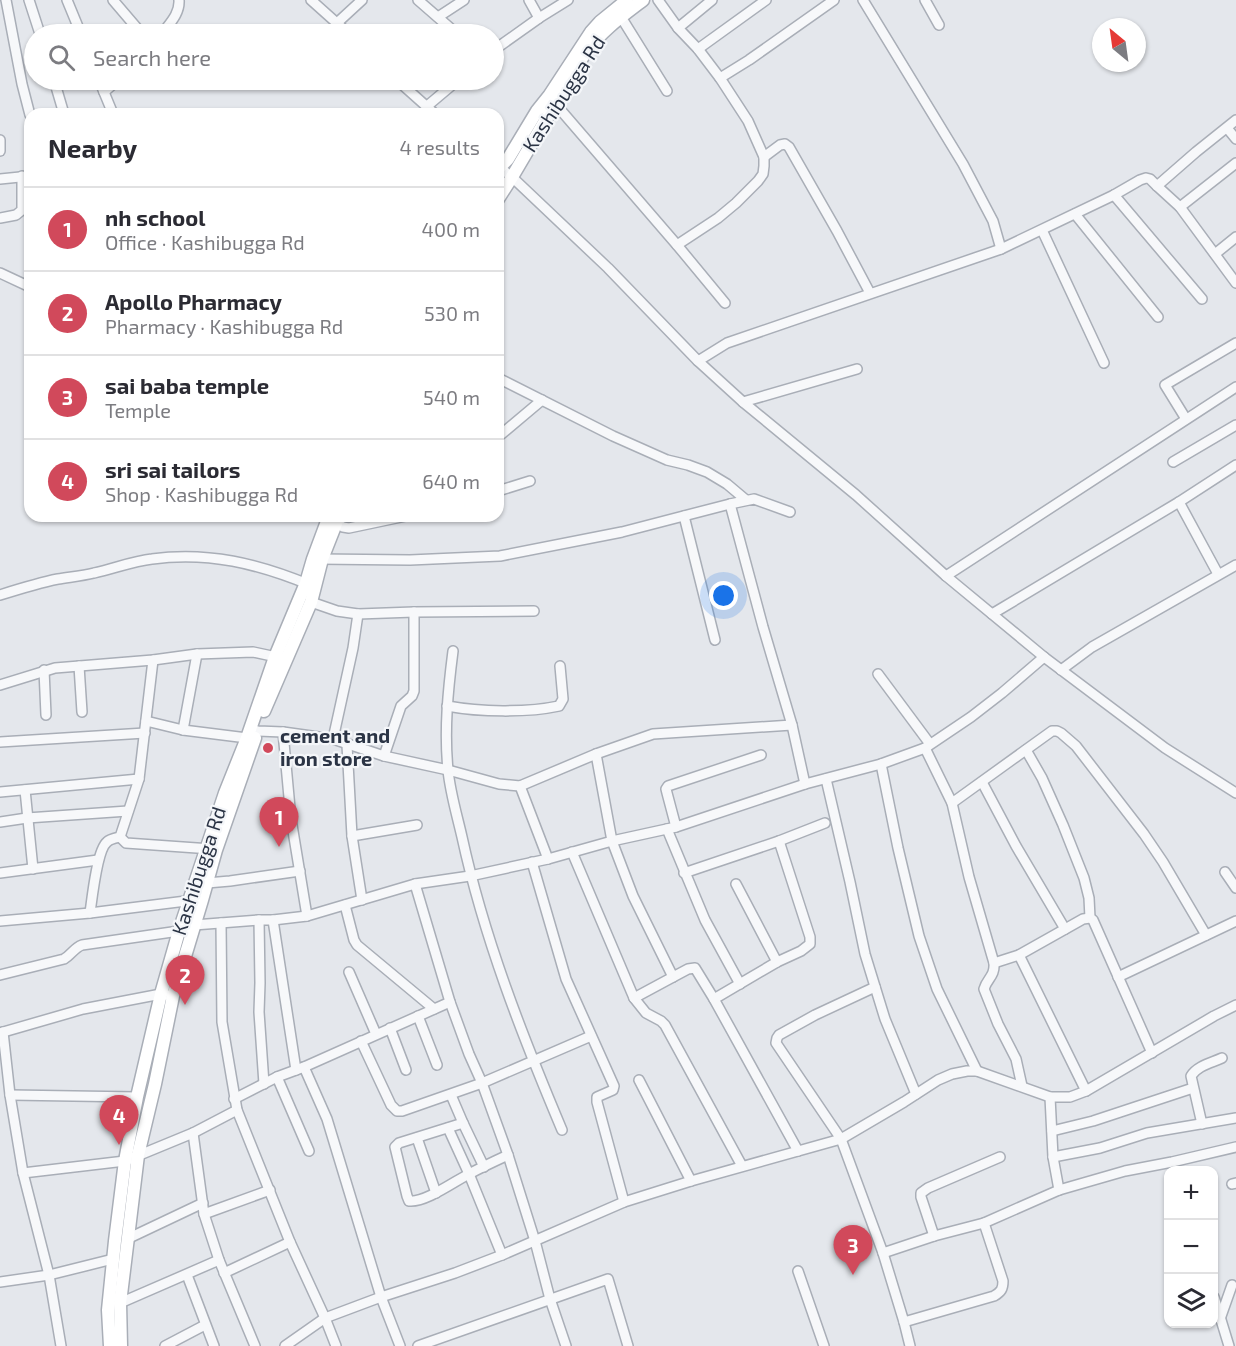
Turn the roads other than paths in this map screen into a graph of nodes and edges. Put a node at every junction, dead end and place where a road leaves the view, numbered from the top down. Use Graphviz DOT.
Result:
graph roads {
  1 [pos="6,0"];
  2 [pos="29,0"];
  3 [pos="67,0"];
  4 [pos="113,0"];
  5 [pos="179,0"];
  6 [pos="311,0"];
  7 [pos="362,0"];
  8 [pos="418,0"];
  9 [pos="464,0"];
  10 [pos="529,0"];
  11 [pos="568,0"];
  12 [pos="627,0"];
  13 [pos="643,0"];
  14 [pos="658,0"];
  15 [pos="712,0"];
  16 [pos="766,0"];
  17 [pos="834,0"];
  18 [pos="863,0"];
  19 [pos="925,0"];
  20 [pos="438,17"];
  21 [pos="621,17"];
  22 [pos="539,18"];
  23 [pos="337,23"];
  24 [pos="37,24"];
  25 [pos="77,24"];
  26 [pos="133,24"];
  27 [pos="169,24"];
  28 [pos="446,24"];
  29 [pos="939,25"];
  30 [pos="678,28"];
  31 [pos="504,43"];
  32 [pos="698,49"];
  33 [pos="720,78"];
  34 [pos="57,90"];
  35 [pos="106,90"];
  36 [pos="408,90"];
  37 [pos="446,90"];
  38 [pos="667,91"];
  39 [pos="104,92"];
  40 [pos="552,100"];
  41 [pos="426,107"];
  42 [pos="28,108"];
  43 [pos="62,108"];
  44 [pos="111,108"];
  45 [pos="1236,120"];
  46 [pos="1227,128"];
  47 [pos="1236,139"];
  48 [pos="0,140"];
  49 [pos="0,151"];
  50 [pos="764,157"];
  51 [pos="504,163"];
  52 [pos="1236,163"];
  53 [pos="504,172"];
  54 [pos="24,176"];
  55 [pos="512,177"];
  56 [pos="0,179"];
  57 [pos="1157,186"];
  58 [pos="504,190"];
  59 [pos="24,193"];
  60 [pos="1114,195"];
  61 [pos="1180,207"];
  62 [pos="1075,214"];
  63 [pos="0,218"];
  64 [pos="1042,230"];
  65 [pos="1236,237"];
  66 [pos="677,244"];
  67 [pos="1001,249"];
  68 [pos="1215,254"];
  69 [pos="0,273"];
  70 [pos="1234,277"];
  71 [pos="24,285"];
  72 [pos="870,293"];
  73 [pos="1202,299"];
  74 [pos="725,303"];
  75 [pos="1158,316"];
  76 [pos="1236,343"];
  77 [pos="698,361"];
  78 [pos="1104,363"];
  79 [pos="857,369"];
  80 [pos="504,381"];
  81 [pos="1236,387"];
  82 [pos="542,400"];
  83 [pos="743,402"];
  84 [pos="1186,419"];
  85 [pos="1236,425"];
  86 [pos="504,432"];
  87 [pos="1173,462"];
  88 [pos="1236,465"];
  89 [pos="530,481"];
  90 [pos="504,489"];
  91 [pos="746,500"];
  92 [pos="1179,502"];
  93 [pos="730,504"];
  94 [pos="790,512"];
  95 [pos="684,516"];
  96 [pos="331,522"];
  97 [pos="338,522"];
  98 [pos="378,522"];
  99 [pos="317,559"];
  100 [pos="1236,565"];
  101 [pos="1218,574"];
  102 [pos="946,576"];
  103 [pos="310,585"];
  104 [pos="0,595"];
  105 [pos="311,602"];
  106 [pos="534,611"];
  107 [pos="414,612"];
  108 [pos="358,614"];
  109 [pos="992,614"];
  110 [pos="715,640"];
  111 [pos="453,651"];
  112 [pos="197,654"];
  113 [pos="1044,657"];
  114 [pos="281,658"];
  115 [pos="153,660"];
  116 [pos="79,666"];
  117 [pos="560,666"];
  118 [pos="44,670"];
  119 [pos="1060,670"];
  120 [pos="878,674"];
  121 [pos="0,685"];
  122 [pos="447,706"];
  123 [pos="82,712"];
  124 [pos="46,715"];
  125 [pos="146,721"];
  126 [pos="792,726"];
  127 [pos="183,730"];
  128 [pos="283,732"];
  129 [pos="145,733"];
  130 [pos="252,733"];
  131 [pos="333,739"];
  132 [pos="0,742"];
  133 [pos="347,745"];
  134 [pos="927,746"];
  135 [pos="1026,750"];
  136 [pos="596,754"];
  137 [pos="761,755"];
  138 [pos="384,756"];
  139 [pos="881,764"];
  140 [pos="448,770"];
  141 [pos="139,779"];
  142 [pos="826,779"];
  143 [pos="982,782"];
  144 [pos="805,784"];
  145 [pos="520,786"];
  146 [pos="24,790"];
  147 [pos="0,792"];
  148 [pos="1236,793"];
  149 [pos="952,803"];
  150 [pos="128,811"];
  151 [pos="27,818"];
  152 [pos="0,822"];
  153 [pos="825,823"];
  154 [pos="417,825"];
  155 [pos="672,828"];
  156 [pos="352,836"];
  157 [pos="120,837"];
  158 [pos="612,841"];
  159 [pos="778,841"];
  160 [pos="211,849"];
  161 [pos="572,852"];
  162 [pos="548,859"];
  163 [pos="98,860"];
  164 [pos="532,862"];
  165 [pos="33,869"];
  166 [pos="300,870"];
  167 [pos="1225,872"];
  168 [pos="0,873"];
  169 [pos="684,873"];
  170 [pos="470,876"];
  171 [pos="207,883"];
  172 [pos="415,884"];
  173 [pos="736,884"];
  174 [pos="1236,888"];
  175 [pos="196,900"];
  176 [pos="362,900"];
  177 [pos="345,905"];
  178 [pos="90,913"];
  179 [pos="308,916"];
  180 [pos="1090,918"];
  181 [pos="260,920"];
  182 [pos="273,920"];
  183 [pos="0,921"];
  184 [pos="1236,921"];
  185 [pos="221,923"];
  186 [pos="194,925"];
  187 [pos="1065,929"];
  188 [pos="179,931"];
  189 [pos="1206,935"];
  190 [pos="1019,955"];
  191 [pos="777,962"];
  192 [pos="994,963"];
  193 [pos="349,972"];
  194 [pos="0,975"];
  195 [pos="673,977"];
  196 [pos="1118,977"];
  197 [pos="741,984"];
  198 [pos="875,987"];
  199 [pos="167,995"];
  200 [pos="634,998"];
  201 [pos="714,999"];
  202 [pos="450,1002"];
  203 [pos="1236,1005"];
  204 [pos="434,1009"];
  205 [pos="418,1016"];
  206 [pos="390,1028"];
  207 [pos="2,1032"];
  208 [pos="376,1034"];
  209 [pos="591,1036"];
  210 [pos="361,1041"];
  211 [pos="1152,1053"];
  212 [pos="1222,1058"];
  213 [pos="534,1061"];
  214 [pos="437,1065"];
  215 [pos="300,1069"];
  216 [pos="406,1070"];
  217 [pos="977,1071"];
  218 [pos="278,1077"];
  219 [pos="639,1080"];
  220 [pos="482,1083"];
  221 [pos="264,1084"];
  222 [pos="1023,1086"];
  223 [pos="1193,1088"];
  224 [pos="1086,1091"];
  225 [pos="916,1094"];
  226 [pos="10,1095"];
  227 [pos="451,1095"];
  228 [pos="137,1096"];
  229 [pos="1050,1096"];
  230 [pos="234,1099"];
  231 [pos="237,1110"];
  232 [pos="1236,1118"];
  233 [pos="463,1123"];
  234 [pos="1202,1124"];
  235 [pos="448,1128"];
  236 [pos="562,1130"];
  237 [pos="1052,1131"];
  238 [pos="193,1133"];
  239 [pos="417,1138"];
  240 [pos="841,1139"];
  241 [pos="1236,1147"];
  242 [pos="309,1151"];
  243 [pos="798,1151"];
  244 [pos="138,1155"];
  245 [pos="508,1155"];
  246 [pos="1000,1157"];
  247 [pos="1053,1157"];
  248 [pos="125,1161"];
  249 [pos="742,1166"];
  250 [pos="1173,1166"];
  251 [pos="484,1167"];
  252 [pos="1164,1167"];
  253 [pos="23,1173"];
  254 [pos="469,1174"];
  255 [pos="690,1181"];
  256 [pos="270,1190"];
  257 [pos="1059,1190"];
  258 [pos="436,1193"];
  259 [pos="624,1202"];
  260 [pos="203,1203"];
  261 [pos="204,1214"];
  262 [pos="984,1222"];
  263 [pos="934,1236"];
  264 [pos="127,1239"];
  265 [pos="535,1241"];
  266 [pos="290,1242"];
  267 [pos="883,1253"];
  268 [pos="502,1255"];
  269 [pos="113,1259"];
  270 [pos="219,1260"];
  271 [pos="798,1271"];
  272 [pos="224,1273"];
  273 [pos="49,1275"];
  274 [pos="187,1275"];
  275 [pos="0,1282"];
  276 [pos="1232,1285"];
  277 [pos="381,1297"];
  278 [pos="550,1299"];
  279 [pos="120,1303"];
  280 [pos="1218,1311"];
  281 [pos="325,1318"];
  282 [pos="1220,1319"];
  283 [pos="904,1322"];
  284 [pos="205,1325"];
  285 [pos="61,1346"];
  286 [pos="110,1346"];
  287 [pos="121,1346"];
  288 [pos="165,1346"];
  289 [pos="214,1346"];
  290 [pos="255,1346"];
  291 [pos="285,1346"];
  292 [pos="336,1346"];
  293 [pos="400,1346"];
  294 [pos="418,1346"];
  295 [pos="566,1346"];
  296 [pos="628,1346"];
  297 [pos="824,1346"];
  298 [pos="910,1346"];
  299 [pos="1229,1346"];
  1 -- 42 [label="street"];
  2 -- 24 [label="street"];
  3 -- 25 [label="street"];
  4 -- 26 [label="street"];
  5 -- 27 [label="street"];
  6 -- 23 [label="street"];
  7 -- 23 [label="street"];
  8 -- 20 [label="street"];
  9 -- 20 [label="street"];
  10 -- 22 [label="street"];
  11 -- 22 [label="street"];
  12 -- 40 [label="main road, Kashibugga Rd"];
  13 -- 21 [label="main road, Kashibugga Rd"];
  14 -- 30 [label="street"];
  15 -- 30 [label="street"];
  16 -- 32 [label="street"];
  17 -- 33 [label="street"];
  18 -- 67 [label="street"];
  19 -- 29 [label="street"];
  20 -- 28 [label="street"];
  21 -- 38 [label="street"];
  21 -- 40 [label="main road, Kashibugga Rd"];
  22 -- 31 [label="street"];
  30 -- 32 [label="street"];
  32 -- 33 [label="street"];
  33 -- 50 [label="street"];
  34 -- 43 [label="street"];
  35 -- 39 [label="street"];
  36 -- 41 [label="street"];
  37 -- 41 [label="street"];
  39 -- 44 [label="street"];
  40 -- 51 [label="main road, Kashibugga Rd"];
  40 -- 55 [label="main road, Kashibugga Rd"];
  40 -- 66 [label="street"];
  45 -- 46 [label="street"];
  46 -- 47 [label="street"];
  46 -- 57 [label="street"];
  48 -- 49 [label="street"];
  50 -- 66 [label="street"];
  50 -- 72 [label="street"];
  52 -- 61 [label="street"];
  53 -- 55 [label="street"];
  54 -- 56 [label="street"];
  55 -- 58 [label="main road, Kashibugga Rd"];
  55 -- 77 [label="street"];
  57 -- 60 [label="street"];
  57 -- 61 [label="street"];
  59 -- 63 [label="street"];
  60 -- 62 [label="street"];
  60 -- 73 [label="street"];
  61 -- 68 [label="street"];
  62 -- 64 [label="street"];
  62 -- 75 [label="street"];
  64 -- 67 [label="street"];
  64 -- 78 [label="street"];
  65 -- 68 [label="street"];
  66 -- 74 [label="street"];
  67 -- 72 [label="street"];
  68 -- 70 [label="street"];
  69 -- 71 [label="street"];
  72 -- 77 [label="street"];
  76 -- 84 [label="street"];
  77 -- 83 [label="street"];
  79 -- 83 [label="street"];
  80 -- 82 [label="street"];
  81 -- 84 [label="street"];
  82 -- 86 [label="street"];
  82 -- 91 [label="street"];
  83 -- 102 [label="street"];
  84 -- 102 [label="street"];
  85 -- 87 [label="street"];
  88 -- 92 [label="street"];
  89 -- 90 [label="street"];
  91 -- 93 [label="street"];
  91 -- 94 [label="street"];
  92 -- 101 [label="street"];
  92 -- 109 [label="street"];
  93 -- 95 [label="street"];
  93 -- 126 [label="street"];
  95 -- 99 [label="street"];
  95 -- 110 [label="street"];
  96 -- 99 [label="main road, Kashibugga Rd"];
  97 -- 98 [label="street"];
  99 -- 103 [label="main road, Kashibugga Rd"];
  100 -- 101 [label="street"];
  101 -- 119 [label="street"];
  102 -- 109 [label="street"];
  103 -- 104 [label="street"];
  103 -- 105 [label="main road, Kashibugga Rd"];
  103 -- 114 [label="main road, Kashibugga Rd"];
  105 -- 108 [label="street"];
  105 -- 114 [label="main road, Kashibugga Rd"];
  106 -- 107 [label="street"];
  107 -- 108 [label="street"];
  107 -- 138 [label="street"];
  108 -- 131 [label="street"];
  109 -- 113 [label="street"];
  111 -- 122 [label="street"];
  112 -- 114 [label="street"];
  112 -- 115 [label="street"];
  112 -- 127 [label="street"];
  113 -- 119 [label="street"];
  113 -- 134 [label="street"];
  114 -- 130 [label="main road, Kashibugga Rd"];
  115 -- 116 [label="street"];
  115 -- 125 [label="street"];
  116 -- 118 [label="street"];
  116 -- 123 [label="street"];
  117 -- 122 [label="street"];
  118 -- 121 [label="street"];
  118 -- 124 [label="street"];
  119 -- 148 [label="street"];
  120 -- 134 [label="street"];
  122 -- 140 [label="street"];
  125 -- 127 [label="street"];
  125 -- 129 [label="street"];
  126 -- 136 [label="street"];
  126 -- 144 [label="street"];
  127 -- 130 [label="street"];
  128 -- 130 [label="street"];
  128 -- 131 [label="street"];
  128 -- 166 [label="street"];
  129 -- 132 [label="street"];
  129 -- 141 [label="street"];
  130 -- 160 [label="main road, Kashibugga Rd"];
  131 -- 133 [label="street"];
  133 -- 138 [label="street"];
  133 -- 156 [label="street"];
  134 -- 139 [label="street"];
  134 -- 149 [label="street"];
  135 -- 143 [label="street"];
  135 -- 180 [label="street"];
  135 -- 189 [label="street"];
  136 -- 145 [label="street"];
  136 -- 158 [label="street"];
  137 -- 155 [label="street"];
  138 -- 140 [label="street"];
  139 -- 142 [label="street"];
  139 -- 217 [label="street"];
  140 -- 145 [label="street"];
  140 -- 170 [label="street"];
  141 -- 146 [label="street"];
  141 -- 150 [label="street"];
  142 -- 144 [label="street"];
  142 -- 198 [label="street"];
  143 -- 149 [label="street"];
  143 -- 187 [label="street"];
  144 -- 155 [label="street"];
  145 -- 162 [label="street"];
  146 -- 147 [label="street"];
  146 -- 151 [label="street"];
  149 -- 192 [label="street"];
  150 -- 151 [label="street"];
  150 -- 157 [label="street"];
  151 -- 152 [label="street"];
  151 -- 165 [label="street"];
  153 -- 159 [label="street"];
  154 -- 156 [label="street"];
  155 -- 158 [label="street"];
  155 -- 169 [label="street"];
  156 -- 176 [label="street"];
  157 -- 160 [label="street"];
  157 -- 163 [label="street"];
  158 -- 161 [label="street"];
  158 -- 195 [label="street"];
  159 -- 169 [label="street"];
  159 -- 191 [label="street"];
  160 -- 171 [label="main road, Kashibugga Rd"];
  160 -- 175 [label="main road, Kashibugga Rd"];
  161 -- 162 [label="street"];
  161 -- 200 [label="street"];
  162 -- 164 [label="street"];
  163 -- 165 [label="street"];
  163 -- 178 [label="street"];
  164 -- 170 [label="street"];
  164 -- 209 [label="street"];
  165 -- 168 [label="street"];
  166 -- 171 [label="street"];
  166 -- 179 [label="street"];
  167 -- 174 [label="street"];
  169 -- 197 [label="street"];
  170 -- 172 [label="street"];
  170 -- 213 [label="street"];
  171 -- 175 [label="main road, Kashibugga Rd"];
  172 -- 176 [label="street"];
  172 -- 202 [label="street"];
  173 -- 191 [label="street"];
  175 -- 178 [label="street"];
  175 -- 186 [label="main road, Kashibugga Rd"];
  175 -- 188 [label="main road, Kashibugga Rd"];
  176 -- 177 [label="street"];
  177 -- 179 [label="street"];
  177 -- 204 [label="street"];
  178 -- 183 [label="street"];
  179 -- 182 [label="street"];
  180 -- 187 [label="street"];
  180 -- 196 [label="street"];
  181 -- 182 [label="street"];
  181 -- 185 [label="street"];
  181 -- 221 [label="street"];
  182 -- 215 [label="street"];
  184 -- 189 [label="street"];
  185 -- 186 [label="street"];
  185 -- 230 [label="street"];
  186 -- 188 [label="street"];
  186 -- 199 [label="main road, Kashibugga Rd"];
  187 -- 190 [label="street"];
  188 -- 194 [label="street"];
  188 -- 199 [label="main road, Kashibugga Rd"];
  189 -- 196 [label="street"];
  190 -- 192 [label="street"];
  190 -- 224 [label="street"];
  191 -- 197 [label="street"];
  192 -- 222 [label="street"];
  193 -- 208 [label="street"];
  195 -- 200 [label="street"];
  195 -- 201 [label="street"];
  196 -- 211 [label="street"];
  197 -- 201 [label="street"];
  198 -- 225 [label="street"];
  198 -- 240 [label="street"];
  199 -- 207 [label="street"];
  199 -- 228 [label="main road, Kashibugga Rd"];
  199 -- 244 [label="main road, Kashibugga Rd"];
  200 -- 249 [label="street"];
  201 -- 243 [label="street"];
  202 -- 204 [label="street"];
  202 -- 220 [label="street"];
  203 -- 211 [label="street"];
  204 -- 205 [label="street"];
  205 -- 206 [label="street"];
  205 -- 214 [label="street"];
  206 -- 208 [label="street"];
  206 -- 216 [label="street"];
  207 -- 226 [label="street"];
  208 -- 210 [label="street"];
  209 -- 213 [label="street"];
  209 -- 259 [label="street"];
  210 -- 215 [label="street"];
  210 -- 227 [label="street"];
  211 -- 224 [label="street"];
  212 -- 223 [label="street"];
  213 -- 220 [label="street"];
  213 -- 236 [label="street"];
  215 -- 218 [label="street"];
  215 -- 277 [label="street"];
  217 -- 222 [label="street"];
  217 -- 225 [label="street"];
  218 -- 221 [label="street"];
  218 -- 242 [label="street"];
  219 -- 255 [label="street"];
  220 -- 227 [label="street"];
  220 -- 245 [label="street"];
  221 -- 230 [label="street"];
  222 -- 229 [label="street"];
  223 -- 234 [label="street"];
  223 -- 237 [label="street"];
  224 -- 229 [label="street"];
  225 -- 240 [label="street"];
  226 -- 228 [label="street"];
  226 -- 253 [label="street"];
  227 -- 233 [label="street"];
  228 -- 248 [label="main road, Kashibugga Rd"];
  229 -- 237 [label="street"];
  230 -- 231 [label="street"];
  231 -- 238 [label="street"];
  231 -- 256 [label="street"];
  232 -- 234 [label="street"];
  233 -- 235 [label="street"];
  233 -- 251 [label="street"];
  234 -- 247 [label="street"];
  235 -- 239 [label="street"];
  235 -- 254 [label="street"];
  237 -- 247 [label="street"];
  238 -- 244 [label="street"];
  238 -- 260 [label="street"];
  239 -- 258 [label="street"];
  239 -- 258 [label="street"];
  240 -- 243 [label="street"];
  240 -- 267 [label="street"];
  241 -- 250 [label="street"];
  243 -- 249 [label="street"];
  244 -- 248 [label="street"];
  244 -- 264 [label="main road, Kashibugga Rd"];
  245 -- 251 [label="street"];
  245 -- 265 [label="street"];
  246 -- 263 [label="street"];
  247 -- 257 [label="street"];
  248 -- 253 [label="street"];
  248 -- 269 [label="main road, Kashibugga Rd"];
  249 -- 255 [label="street"];
  251 -- 254 [label="street"];
  252 -- 257 [label="street"];
  253 -- 273 [label="street"];
  254 -- 258 [label="street"];
  254 -- 268 [label="street"];
  255 -- 259 [label="street"];
  256 -- 261 [label="street"];
  256 -- 266 [label="street"];
  257 -- 262 [label="street"];
  259 -- 265 [label="street"];
  260 -- 261 [label="street"];
  260 -- 264 [label="street"];
  261 -- 270 [label="street"];
  262 -- 263 [label="street"];
  262 -- 283 [label="street"];
  263 -- 267 [label="street"];
  264 -- 279 [label="main road, Kashibugga Rd"];
  265 -- 268 [label="street"];
  265 -- 278 [label="street"];
  266 -- 272 [label="street"];
  266 -- 281 [label="street"];
  267 -- 283 [label="street"];
  268 -- 277 [label="street"];
  269 -- 273 [label="street"];
  269 -- 286 [label="main road, Kashibugga Rd"];
  270 -- 272 [label="street"];
  270 -- 274 [label="street"];
  271 -- 297 [label="street"];
  272 -- 290 [label="street"];
  273 -- 275 [label="street"];
  273 -- 285 [label="street"];
  274 -- 279 [label="street"];
  274 -- 284 [label="street"];
  276 -- 282 [label="street"];
  277 -- 281 [label="street"];
  277 -- 293 [label="street"];
  278 -- 294 [label="street"];
  278 -- 295 [label="street"];
  278 -- 296 [label="street"];
  279 -- 287 [label="main road, Kashibugga Rd"];
  280 -- 282 [label="street"];
  281 -- 291 [label="street"];
  281 -- 292 [label="street"];
  282 -- 299 [label="street"];
  283 -- 298 [label="street"];
  284 -- 288 [label="street"];
  284 -- 289 [label="street"];
}
